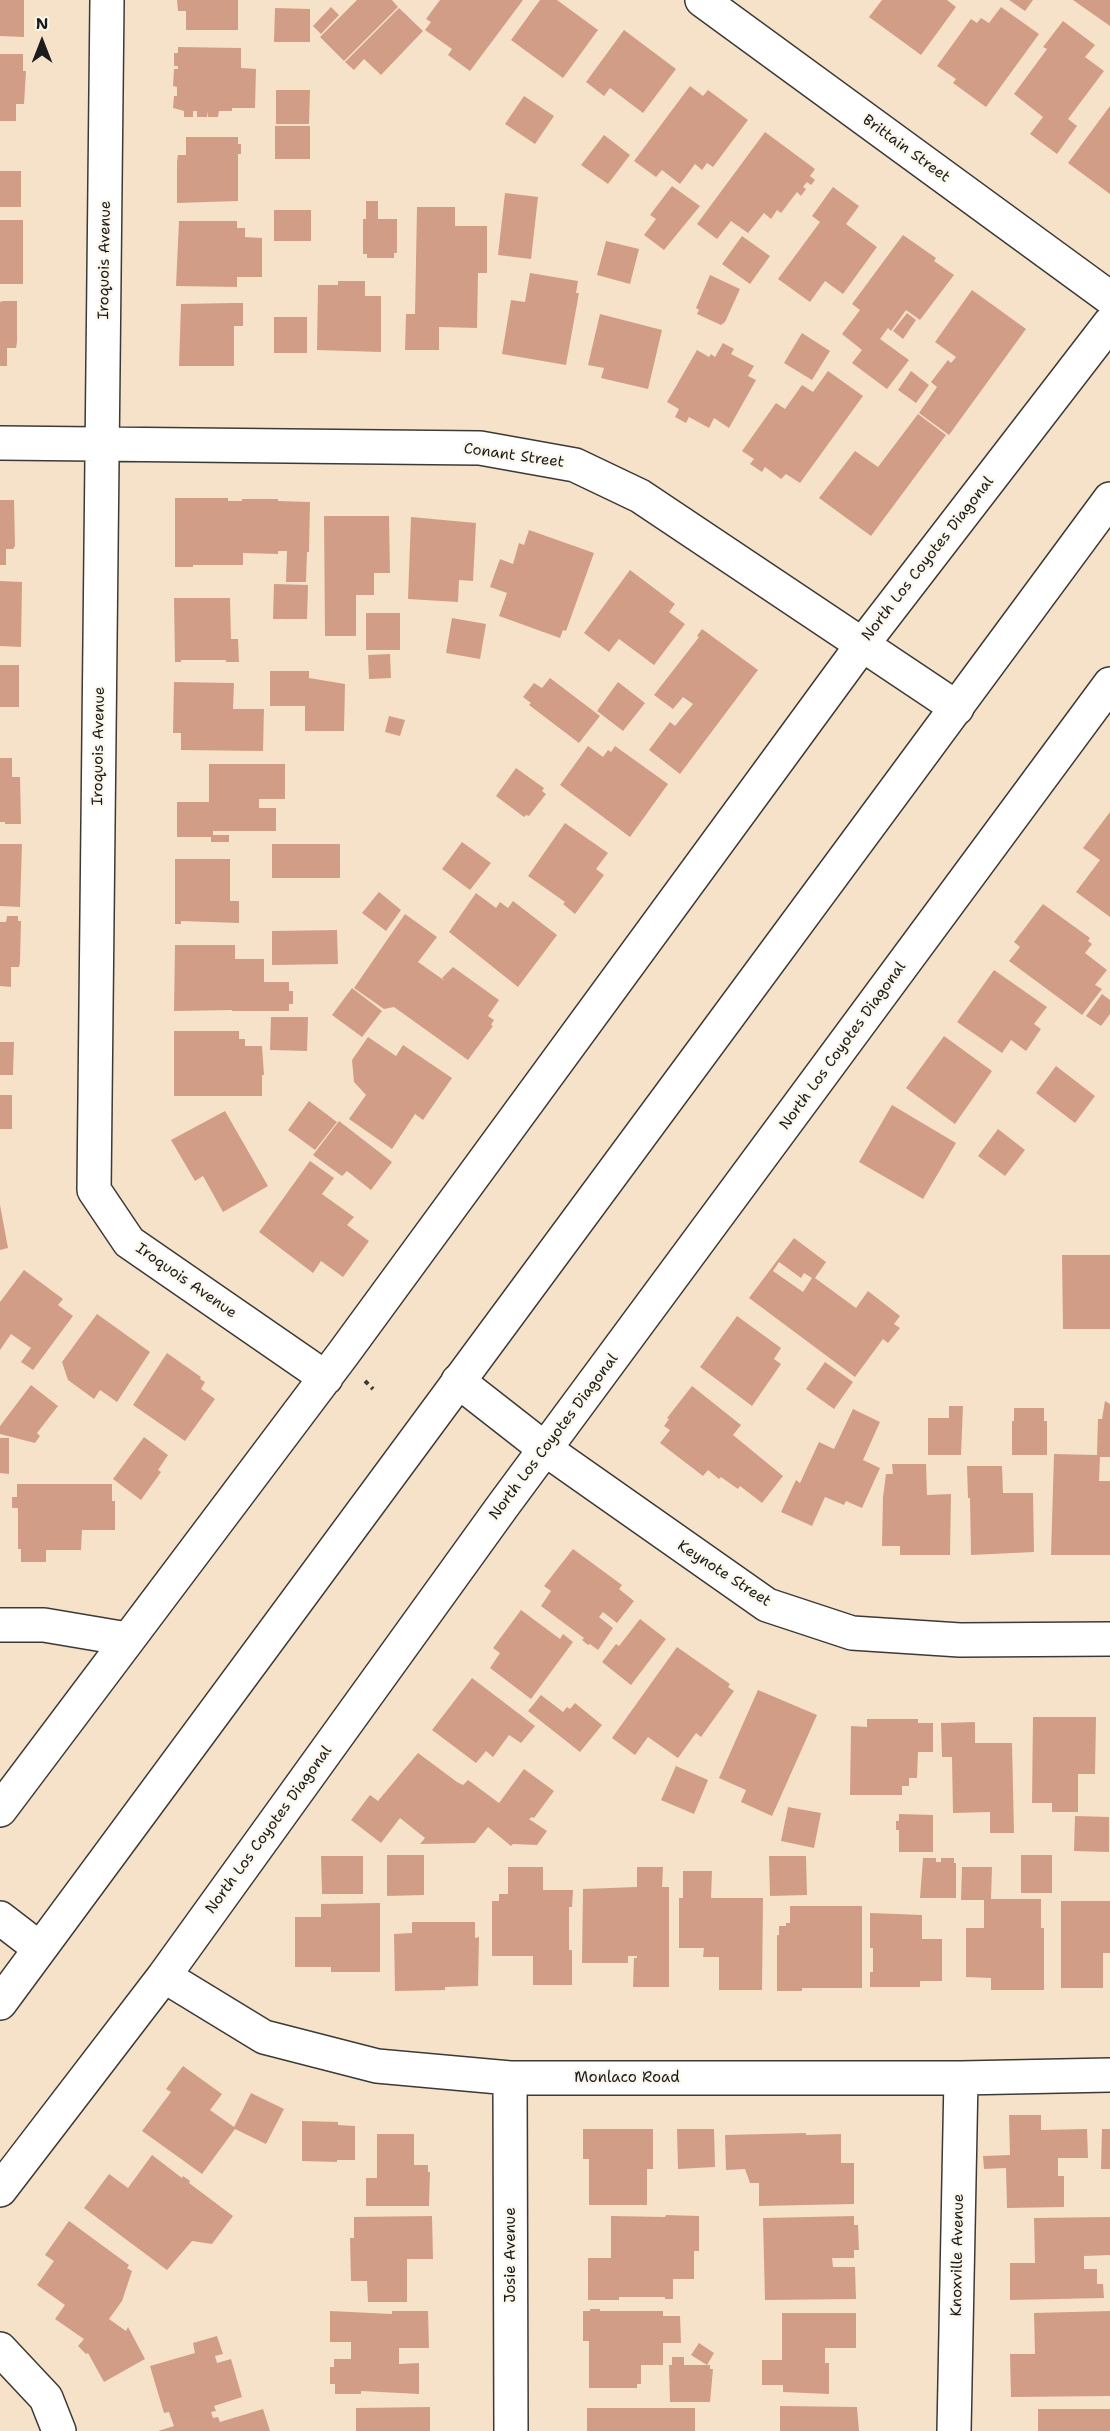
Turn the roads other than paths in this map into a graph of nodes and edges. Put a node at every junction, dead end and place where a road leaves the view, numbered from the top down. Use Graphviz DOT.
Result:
graph roads {
  1 [pos="107,0"];
  2 [pos="702,0"];
  3 [pos="1110,298"];
  4 [pos="1110,322"];
  5 [pos="0,443"];
  6 [pos="103,444"];
  7 [pos="1110,499"];
  8 [pos="862,645"];
  9 [pos="1110,684"];
  10 [pos="957,708"];
  11 [pos="326,1378"];
  12 [pos="458,1381"];
  13 [pos="545,1449"];
  14 [pos="0,1625"];
  15 [pos="127,1639"];
  16 [pos="1110,1639"];
  17 [pos="0,1810"];
  18 [pos="0,1918"];
  19 [pos="39,1948"];
  20 [pos="164,1976"];
  21 [pos="0,2003"];
  22 [pos="1110,2075"];
  23 [pos="510,2078"];
  24 [pos="961,2078"];
  25 [pos="0,2190"];
  26 [pos="0,2349"];
  27 [pos="59,2431"];
  28 [pos="511,2431"];
  29 [pos="954,2431"];
  1 -- 6 [label="street, Iroquois Avenue"];
  2 -- 3 [label="street, Brittain Street"];
  4 -- 8 [label="street, North Los Coyotes Diagonal"];
  5 -- 6 [label="street, Conant Street"];
  6 -- 8 [label="street, Conant Street"];
  6 -- 11 [label="street, Iroquois Avenue"];
  7 -- 10 [label="street"];
  8 -- 10 [label="street, Conant Street"];
  8 -- 11 [label="street, North Los Coyotes Diagonal"];
  9 -- 13 [label="street, North Los Coyotes Diagonal"];
  10 -- 12 [label="street"];
  11 -- 15 [label="street, North Los Coyotes Diagonal"];
  12 -- 13 [label="street, Keynote Street"];
  12 -- 19 [label="street"];
  13 -- 16 [label="street, Keynote Street"];
  13 -- 20 [label="street, North Los Coyotes Diagonal"];
  14 -- 15 [label="street"];
  15 -- 17 [label="street, North Los Coyotes Diagonal"];
  18 -- 19 [label="street"];
  19 -- 21 [label="street"];
  20 -- 23 [label="street, Monlaco Road"];
  20 -- 25 [label="street, North Los Coyotes Diagonal"];
  22 -- 24 [label="street, Monlaco Road"];
  23 -- 24 [label="street, Monlaco Road"];
  23 -- 28 [label="street, Josie Avenue"];
  24 -- 29 [label="street, Knoxville Avenue"];
  26 -- 27 [label="street"];
}
